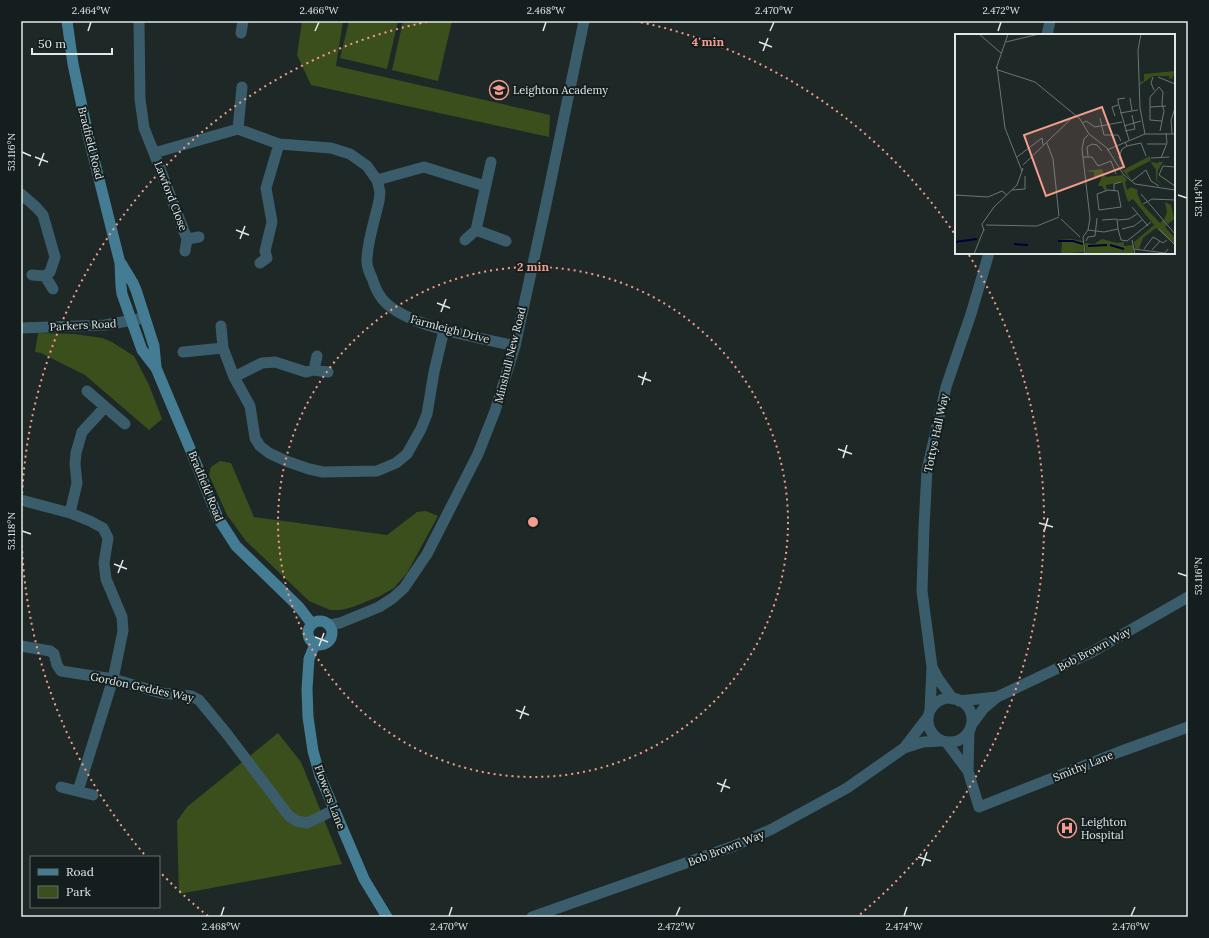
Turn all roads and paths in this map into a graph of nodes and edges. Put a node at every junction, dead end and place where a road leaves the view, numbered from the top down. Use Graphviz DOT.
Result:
graph roads {
  1 [pos="68,21"];
  2 [pos="139,21"];
  3 [pos="243,21"];
  4 [pos="584,21"];
  5 [pos="1050,21"];
  6 [pos="241,33"];
  7 [pos="1047,34"];
  8 [pos="242,87"];
  9 [pos="238,129"];
  10 [pos="279,144"];
  11 [pos="154,153"];
  12 [pos="491,162"];
  13 [pos="377,180"];
  14 [pos="485,186"];
  15 [pos="21,194"];
  16 [pos="476,230"];
  17 [pos="465,240"];
  18 [pos="506,241"];
  19 [pos="185,251"];
  20 [pos="989,254"];
  21 [pos="268,259"];
  22 [pos="120,263"];
  23 [pos="32,275"];
  24 [pos="45,276"];
  25 [pos="53,289"];
  26 [pos="144,318"];
  27 [pos="131,321"];
  28 [pos="221,326"];
  29 [pos="21,328"];
  30 [pos="444,330"];
  31 [pos="514,346"];
  32 [pos="223,348"];
  33 [pos="183,352"];
  34 [pos="317,356"];
  35 [pos="156,368"];
  36 [pos="314,370"];
  37 [pos="328,372"];
  38 [pos="234,377"];
  39 [pos="88,391"];
  40 [pos="105,407"];
  41 [pos="125,424"];
  42 [pos="21,500"];
  43 [pos="70,513"];
  44 [pos="1188,597"];
  45 [pos="312,624"];
  46 [pos="329,625"];
  47 [pos="315,644"];
  48 [pos="21,646"];
  49 [pos="932,667"];
  50 [pos="113,679"];
  51 [pos="997,697"];
  52 [pos="956,700"];
  53 [pos="929,714"];
  54 [pos="1188,727"];
  55 [pos="970,728"];
  56 [pos="944,742"];
  57 [pos="904,748"];
  58 [pos="968,771"];
  59 [pos="61,787"];
  60 [pos="78,791"];
  61 [pos="93,796"];
  62 [pos="334,810"];
  63 [pos="387,917"];
  64 [pos="532,917"];
  1 -- 22 [label="main road, Bradfield Road"];
  2 -- 11 [label="street"];
  3 -- 6 [label="street"];
  4 -- 31 [label="street, Minshull New Road"];
  5 -- 7 [label="street"];
  8 -- 9 [label="street"];
  9 -- 10 [label="street"];
  9 -- 11 [label="street"];
  10 -- 13 [label="street"];
  10 -- 21 [label="street"];
  11 -- 19 [label="street, Lawford Close"];
  12 -- 14 [label="street"];
  13 -- 14 [label="street"];
  13 -- 30 [label="street, Farmleigh Drive"];
  14 -- 16 [label="street"];
  15 -- 24 [label="street"];
  16 -- 17 [label="street"];
  16 -- 18 [label="street"];
  20 -- 49 [label="street, Tottys Hall Way"];
  22 -- 26 [label="main road, Bradfield Road"];
  22 -- 27 [label="main road, Bradfield Road"];
  23 -- 24 [label="street"];
  24 -- 25 [label="street"];
  26 -- 27 [label="street, Parkers Road"];
  26 -- 35 [label="main road, Bradfield Road"];
  27 -- 29 [label="street, Parkers Road"];
  27 -- 35 [label="main road, Bradfield Road"];
  28 -- 32 [label="street"];
  30 -- 31 [label="street, Farmleigh Drive"];
  30 -- 38 [label="street"];
  31 -- 46 [label="street, Minshull New Road"];
  32 -- 33 [label="street"];
  32 -- 38 [label="street"];
  34 -- 36 [label="street"];
  35 -- 45 [label="main road, Bradfield Road"];
  36 -- 37 [label="street"];
  36 -- 38 [label="street"];
  39 -- 40 [label="street"];
  40 -- 41 [label="street"];
  40 -- 43 [label="street"];
  42 -- 43 [label="street"];
  43 -- 50 [label="street"];
  44 -- 51 [label="street, Bob Brown Way"];
  45 -- 46 [label="main road"];
  45 -- 47 [label="main road"];
  46 -- 47 [label="main road"];
  47 -- 62 [label="main road, Flowers Lane"];
  48 -- 50 [label="street, Gordon Geddes Way"];
  49 -- 52 [label="street, Tottys Hall Way"];
  49 -- 53 [label="street, Tottys Hall Way"];
  50 -- 60 [label="street"];
  50 -- 62 [label="street, Gordon Geddes Way"];
  51 -- 52 [label="street, Bob Brown Way"];
  51 -- 55 [label="street, Bob Brown Way"];
  52 -- 53 [label="street"];
  52 -- 55 [label="street"];
  53 -- 56 [label="street"];
  53 -- 57 [label="street, Bob Brown Way"];
  54 -- 58 [label="street, Smithy Lane"];
  55 -- 56 [label="street"];
  55 -- 58 [label="street"];
  56 -- 57 [label="street, Bob Brown Way"];
  56 -- 58 [label="street"];
  57 -- 64 [label="street, Bob Brown Way"];
  59 -- 60 [label="street"];
  60 -- 61 [label="street"];
  62 -- 63 [label="main road, Flowers Lane"];
}
